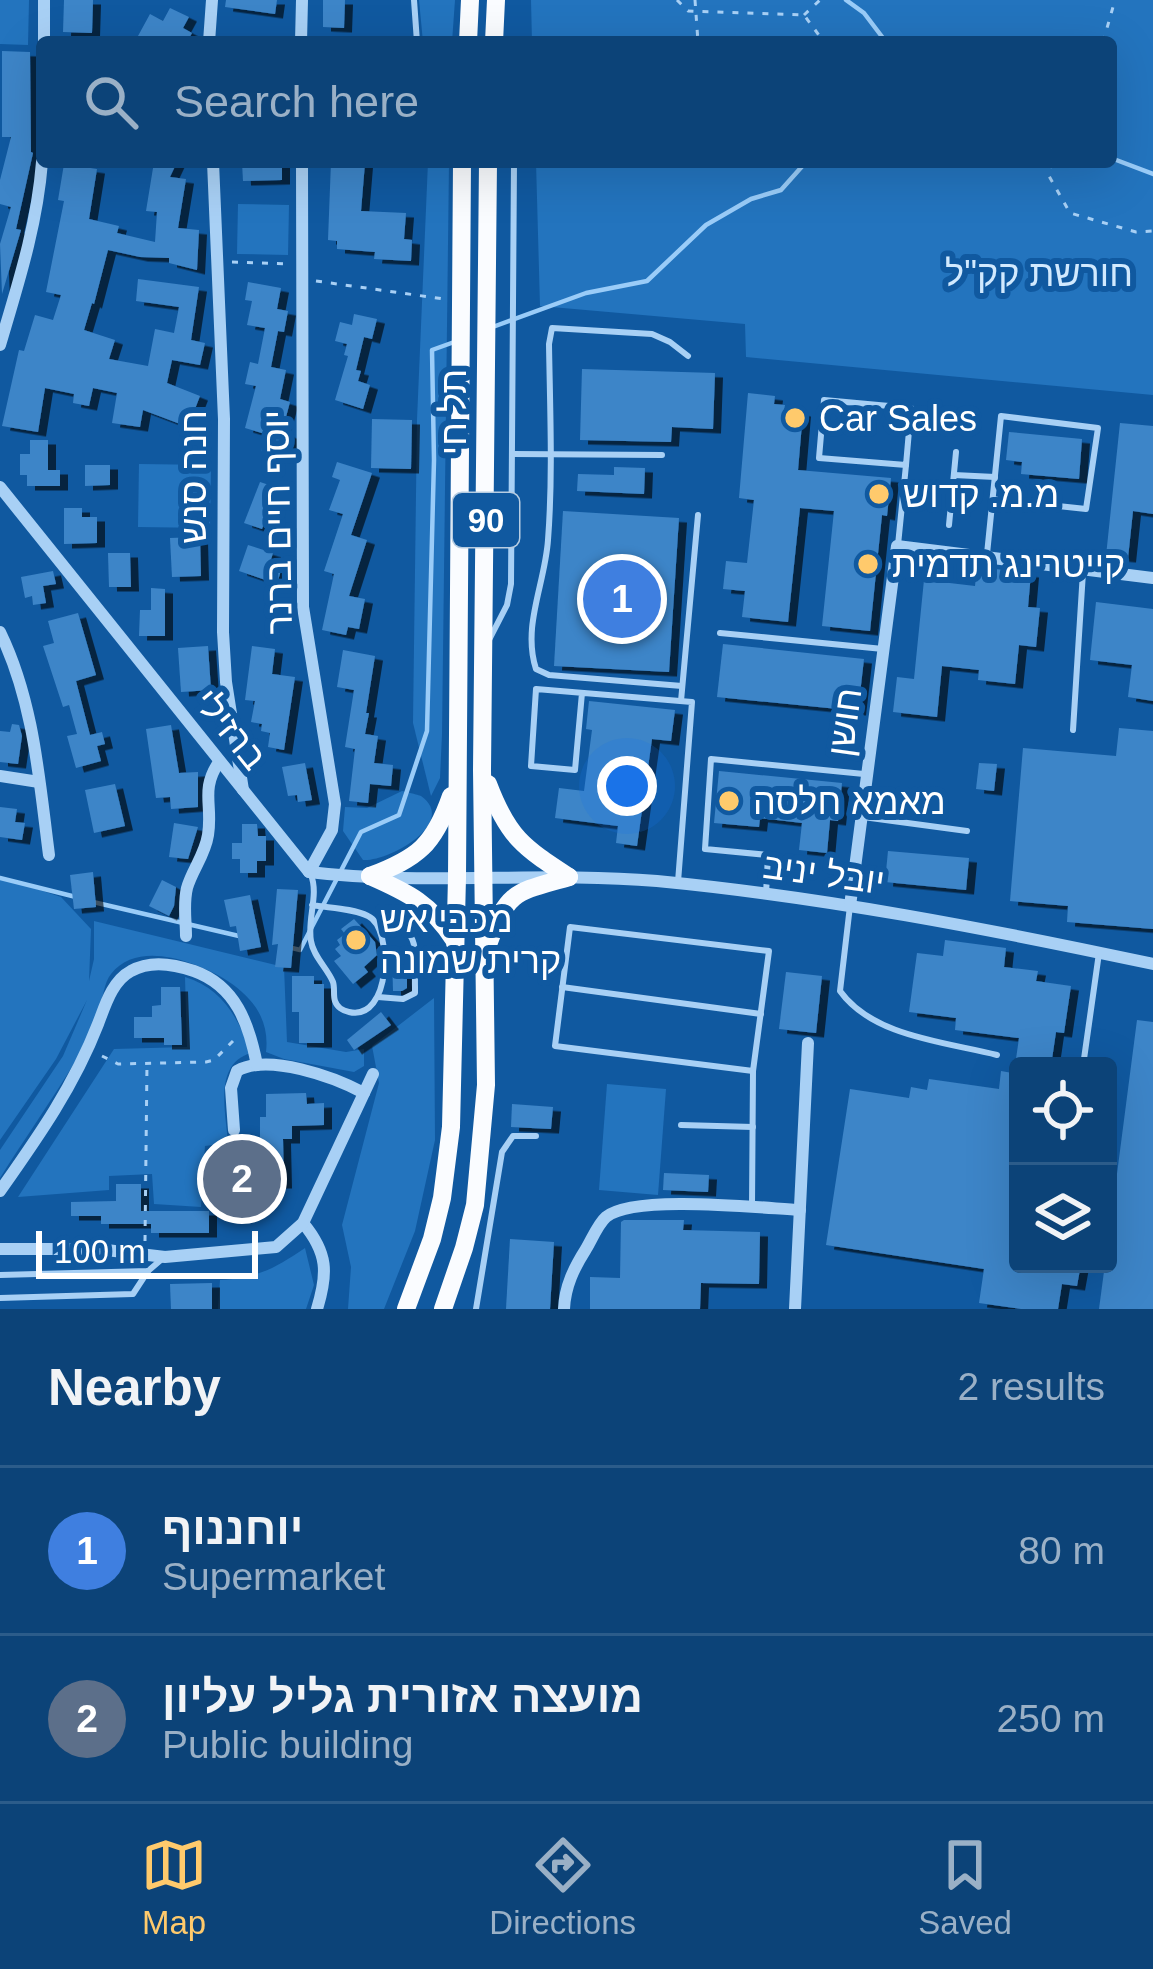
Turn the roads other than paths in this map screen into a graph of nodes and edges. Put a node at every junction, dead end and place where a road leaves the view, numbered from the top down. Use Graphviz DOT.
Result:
graph roads {
  1 [pos="44,0"];
  2 [pos="212,0"];
  3 [pos="302,0"];
  4 [pos="414,0"];
  5 [pos="470,0"];
  6 [pos="496,0"];
  7 [pos="44,36"];
  8 [pos="209,36"];
  9 [pos="301,36"];
  10 [pos="417,36"];
  11 [pos="468,36"];
  12 [pos="495,36"];
  13 [pos="42,168"];
  14 [pos="213,168"];
  15 [pos="302,168"];
  16 [pos="462,168"];
  17 [pos="488,168"];
  18 [pos="514,168"];
  19 [pos="0,345"];
  20 [pos="688,356"];
  21 [pos="956,452"];
  22 [pos="550,453"];
  23 [pos="513,454"];
  24 [pos="662,455"];
  25 [pos="906,465"];
  26 [pos="954,475"];
  27 [pos="994,477"];
  28 [pos="0,487"];
  29 [pos="992,499"];
  30 [pos="698,515"];
  31 [pos="949,525"];
  32 [pos="898,546"];
  33 [pos="987,557"];
  34 [pos="1083,569"];
  35 [pos="1153,578"];
  36 [pos="0,632"];
  37 [pos="719,633"];
  38 [pos="484,648"];
  39 [pos="884,649"];
  40 [pos="682,686"];
  41 [pos="582,693"];
  42 [pos="681,701"];
  43 [pos="1072,730"];
  44 [pos="219,762"];
  45 [pos="482,770"];
  46 [pos="868,774"];
  47 [pos="0,776"];
  48 [pos="456,781"];
  49 [pos="39,782"];
  50 [pos="243,791"];
  51 [pos="862,817"];
  52 [pos="967,831"];
  53 [pos="49,855"];
  54 [pos="309,872"];
  55 [pos="370,877"];
  56 [pos="457,877"];
  57 [pos="569,877"];
  58 [pos="482,878"];
  59 [pos="678,884"];
  60 [pos="766,894"];
  61 [pos="312,905"];
  62 [pos="850,906"];
  63 [pos="378,924"];
  64 [pos="186,936"];
  65 [pos="455,942"];
  66 [pos="485,952"];
  67 [pos="1100,953"];
  68 [pos="1153,964"];
  69 [pos="562,987"];
  70 [pos="378,997"];
  71 [pos="761,1014"];
  72 [pos="808,1043"];
  73 [pos="997,1055"];
  74 [pos="1084,1057"];
  75 [pos="257,1065"];
  76 [pos="754,1071"];
  77 [pos="373,1074"];
  78 [pos="364,1093"];
  79 [pos="681,1125"];
  80 [pos="753,1127"];
  81 [pos="234,1130"];
  82 [pos="536,1136"];
  83 [pos="0,1191"];
  84 [pos="752,1208"];
  85 [pos="800,1210"];
  86 [pos="303,1223"];
  87 [pos="0,1249"];
  88 [pos="165,1257"];
  89 [pos="148,1271"];
  90 [pos="0,1275"];
  91 [pos="0,1298"];
  92 [pos="316,1309"];
  93 [pos="406,1309"];
  94 [pos="442,1309"];
  95 [pos="476,1309"];
  96 [pos="564,1309"];
  97 [pos="795,1309"];
  1 -- 7 [label="street"];
  2 -- 8 [label="street"];
  3 -- 9 [label="street"];
  4 -- 10 [label="lane"];
  5 -- 11 [label="highway"];
  6 -- 12 [label="highway"];
  13 -- 19 [label="street"];
  14 -- 50 [label="street, חנה סנש"];
  15 -- 54 [label="street, יוסף חיים ברנר"];
  16 -- 48 [label="highway, תל חי / 90"];
  17 -- 38 [label="highway, תל חי / 90"];
  18 -- 23 [label="lane"];
  20 -- 22 [label="lane"];
  21 -- 26 [label="lane"];
  22 -- 23 [label="lane"];
  22 -- 24 [label="lane"];
  22 -- 40 [label="lane"];
  23 -- 38 [label="lane"];
  25 -- 25 [label="lane"];
  25 -- 32 [label="lane"];
  26 -- 27 [label="lane"];
  26 -- 31 [label="lane"];
  27 -- 29 [label="lane"];
  27 -- 29 [label="lane"];
  28 -- 44 [label="street, ברזילי"];
  29 -- 33 [label="lane"];
  30 -- 40 [label="lane"];
  32 -- 33 [label="street"];
  32 -- 39 [label="street, חושן"];
  33 -- 34 [label="street"];
  34 -- 35 [label="street"];
  34 -- 43 [label="lane"];
  36 -- 49 [label="street"];
  37 -- 39 [label="lane"];
  38 -- 45 [label="highway, תל חי / 90"];
  39 -- 46 [label="street, חושן"];
  40 -- 42 [label="lane"];
  41 -- 41 [label="lane"];
  41 -- 42 [label="lane"];
  42 -- 59 [label="lane"];
  44 -- 50 [label="street, ברזילי"];
  44 -- 64 [label="street"];
  45 -- 57 [label="highway"];
  45 -- 58 [label="highway, תל חי / 90"];
  46 -- 51 [label="street, חושן"];
  46 -- 60 [label="lane"];
  47 -- 49 [label="street"];
  48 -- 55 [label="highway"];
  48 -- 56 [label="highway, תל חי / 90"];
  49 -- 53 [label="street"];
  50 -- 54 [label="street, ברזילי"];
  51 -- 52 [label="lane"];
  51 -- 62 [label="street, חושן"];
  54 -- 55 [label="street"];
  54 -- 61 [label="lane"];
  55 -- 56 [label="street"];
  55 -- 65 [label="highway"];
  56 -- 58 [label="street"];
  56 -- 65 [label="highway, 90"];
  57 -- 58 [label="street, יובל יניב"];
  57 -- 59 [label="street, יובל יניב"];
  57 -- 66 [label="highway"];
  58 -- 66 [label="highway, 90"];
  59 -- 60 [label="street, יובל יניב"];
  60 -- 62 [label="street, יובל יניב"];
  61 -- 63 [label="lane"];
  61 -- 70 [label="lane"];
  62 -- 67 [label="street, יובל יניב"];
  62 -- 73 [label="lane"];
  63 -- 70 [label="lane"];
  63 -- 70 [label="lane"];
  65 -- 93 [label="highway, 90"];
  66 -- 94 [label="highway, 90"];
  67 -- 68 [label="street, יובל יניב"];
  67 -- 74 [label="lane"];
  69 -- 71 [label="lane"];
  69 -- 71 [label="lane"];
  69 -- 76 [label="lane"];
  71 -- 76 [label="lane"];
  72 -- 85 [label="street"];
  75 -- 78 [label="street"];
  75 -- 81 [label="street"];
  75 -- 83 [label="street"];
  76 -- 80 [label="lane"];
  77 -- 78 [label="street"];
  78 -- 86 [label="street"];
  79 -- 80 [label="lane"];
  80 -- 84 [label="lane"];
  82 -- 95 [label="lane"];
  84 -- 85 [label="street"];
  84 -- 96 [label="street"];
  85 -- 97 [label="street"];
  86 -- 88 [label="street"];
  86 -- 92 [label="street"];
  87 -- 88 [label="street"];
  88 -- 89 [label="lane"];
  89 -- 90 [label="lane"];
  89 -- 91 [label="lane"];
}
